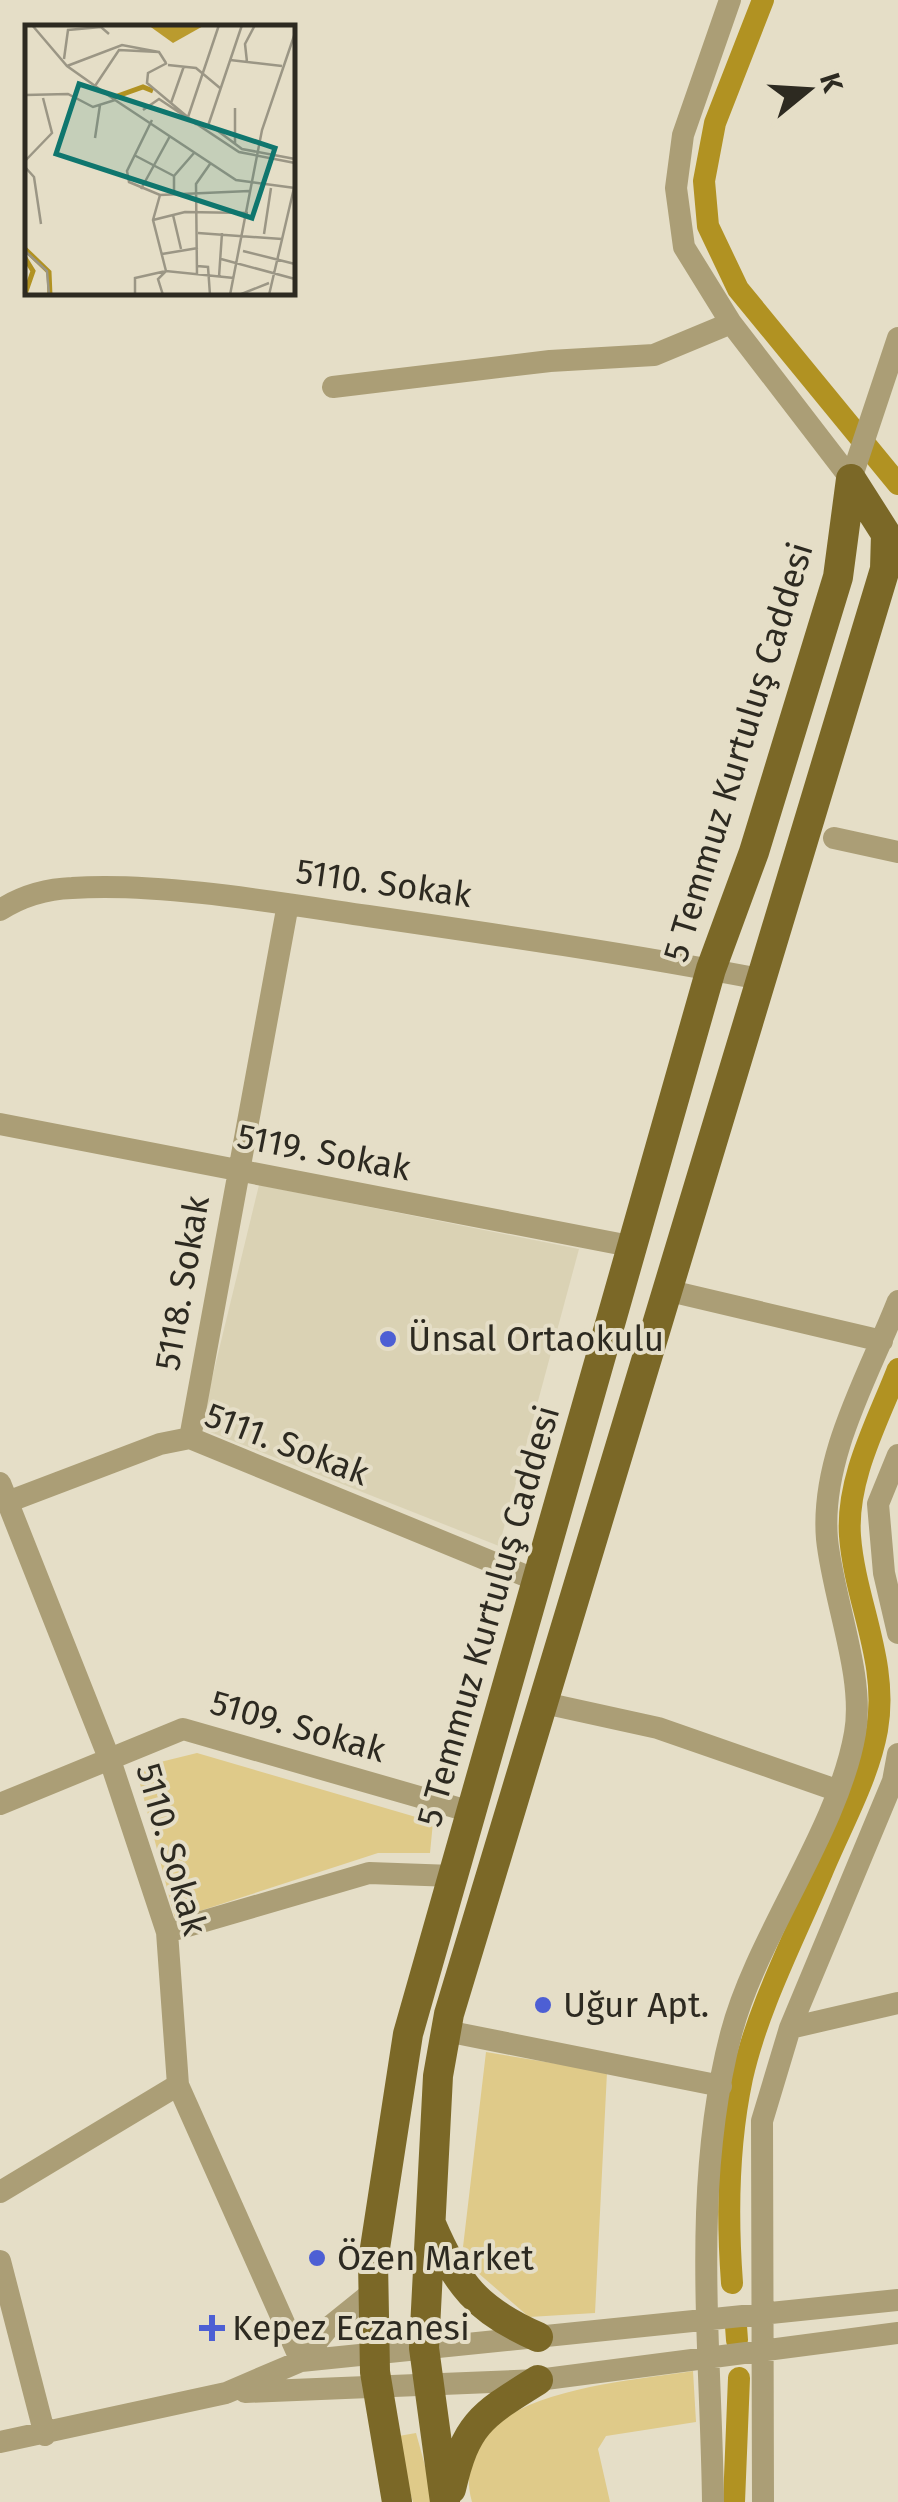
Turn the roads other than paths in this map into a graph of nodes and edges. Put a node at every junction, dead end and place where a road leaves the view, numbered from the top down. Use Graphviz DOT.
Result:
graph roads {
  1 [pos="730,0"];
  2 [pos="731,324"];
  3 [pos="898,338"];
  4 [pos="333,387"];
  5 [pos="851,478"];
  6 [pos="834,838"];
  7 [pos="898,852"];
  8 [pos="288,904"];
  9 [pos="0,910"];
  10 [pos="710,969"];
  11 [pos="760,979"];
  12 [pos="0,1124"];
  13 [pos="238,1172"];
  14 [pos="635,1247"];
  15 [pos="670,1291"];
  16 [pos="898,1301"];
  17 [pos="882,1341"];
  18 [pos="595,1382"];
  19 [pos="637,1399"];
  20 [pos="190,1438"];
  21 [pos="898,1455"];
  22 [pos="5,1492"];
  23 [pos="536,1580"];
  24 [pos="898,1633"];
  25 [pos="544,1703"];
  26 [pos="898,1754"];
  27 [pos="111,1763"];
  28 [pos="836,1790"];
  29 [pos="0,1804"];
  30 [pos="468,1811"];
  31 [pos="452,1876"];
  32 [pos="166,1932"];
  33 [pos="898,2003"];
  34 [pos="790,2028"];
  35 [pos="446,2032"];
  36 [pos="178,2084"];
  37 [pos="720,2086"];
  38 [pos="0,2192"];
  39 [pos="429,2220"];
  40 [pos="0,2261"];
  41 [pos="374,2291"];
  42 [pos="898,2300"];
  43 [pos="762,2314"];
  44 [pos="708,2318"];
  45 [pos="898,2333"];
  46 [pos="538,2338"];
  47 [pos="424,2348"];
  48 [pos="762,2348"];
  49 [pos="374,2351"];
  50 [pos="709,2355"];
  51 [pos="298,2356"];
  52 [pos="538,2380"];
  53 [pos="429,2388"];
  54 [pos="377,2390"];
  55 [pos="226,2393"];
  56 [pos="45,2436"];
  57 [pos="0,2442"];
  58 [pos="397,2502"];
  59 [pos="447,2502"];
  60 [pos="713,2502"];
  61 [pos="763,2502"];
  1 -- 2 [label="street"];
  2 -- 4 [label="street"];
  2 -- 5 [label="street"];
  3 -- 5 [label="street"];
  5 -- 10 [label="main road, 5 Temmuz Kurtuluş Caddesi"];
  5 -- 11 [label="main road"];
  6 -- 7 [label="street"];
  8 -- 9 [label="street, 5110. Sokak"];
  8 -- 10 [label="street, 5110. Sokak"];
  8 -- 13 [label="street, 5118. Sokak"];
  10 -- 11 [label="street, 5110. Sokak"];
  10 -- 14 [label="main road, 5 Temmuz Kurtuluş Caddesi"];
  11 -- 15 [label="main road"];
  12 -- 13 [label="street, 5119. Sokak"];
  13 -- 14 [label="street, 5119. Sokak"];
  13 -- 20 [label="street, 5118. Sokak"];
  14 -- 18 [label="main road, 5 Temmuz Kurtuluş Caddesi"];
  15 -- 17 [label="street"];
  15 -- 19 [label="main road"];
  16 -- 17 [label="street"];
  17 -- 28 [label="street"];
  18 -- 19 [label="main road"];
  18 -- 23 [label="main road, 5 Temmuz Kurtuluş Caddesi"];
  19 -- 25 [label="main road"];
  20 -- 22 [label="street, 5111. Sokak"];
  20 -- 23 [label="street, 5111. Sokak"];
  21 -- 24 [label="street"];
  22 -- 27 [label="street, 5110. Sokak"];
  23 -- 30 [label="main road, 5 Temmuz Kurtuluş Caddesi"];
  25 -- 28 [label="street"];
  25 -- 35 [label="main road"];
  26 -- 34 [label="street"];
  27 -- 29 [label="street, 5109. Sokak"];
  27 -- 30 [label="street, 5109. Sokak"];
  27 -- 32 [label="street, 5110. Sokak"];
  28 -- 37 [label="street"];
  30 -- 31 [label="main road, 5 Temmuz Kurtuluş Caddesi"];
  31 -- 32 [label="street"];
  31 -- 41 [label="main road, 5 Temmuz Kurtuluş Caddesi"];
  32 -- 36 [label="street, 5110. Sokak"];
  33 -- 34 [label="street"];
  34 -- 43 [label="street"];
  35 -- 37 [label="street"];
  35 -- 39 [label="main road"];
  36 -- 38 [label="street"];
  36 -- 51 [label="street, 5110. Sokak"];
  37 -- 44 [label="street"];
  39 -- 46 [label="main road"];
  39 -- 47 [label="main road"];
  40 -- 56 [label="street"];
  41 -- 49 [label="main road, 5 Temmuz Kurtuluş Caddesi"];
  41 -- 51 [label="street"];
  42 -- 43 [label="street"];
  43 -- 44 [label="street"];
  43 -- 48 [label="street"];
  44 -- 46 [label="street"];
  44 -- 50 [label="street"];
  45 -- 48 [label="street"];
  46 -- 47 [label="street"];
  47 -- 49 [label="street"];
  47 -- 53 [label="main road"];
  48 -- 50 [label="street"];
  48 -- 61 [label="street"];
  49 -- 51 [label="street"];
  49 -- 54 [label="main road, 5 Temmuz Kurtuluş Caddesi"];
  50 -- 52 [label="street"];
  50 -- 60 [label="street"];
  51 -- 55 [label="street"];
  52 -- 53 [label="street"];
  52 -- 59 [label="main road"];
  53 -- 54 [label="street"];
  53 -- 59 [label="main road"];
  54 -- 55 [label="street"];
  54 -- 58 [label="main road, 5 Temmuz Kurtuluş Caddesi"];
  55 -- 56 [label="street"];
  56 -- 57 [label="street"];
}
